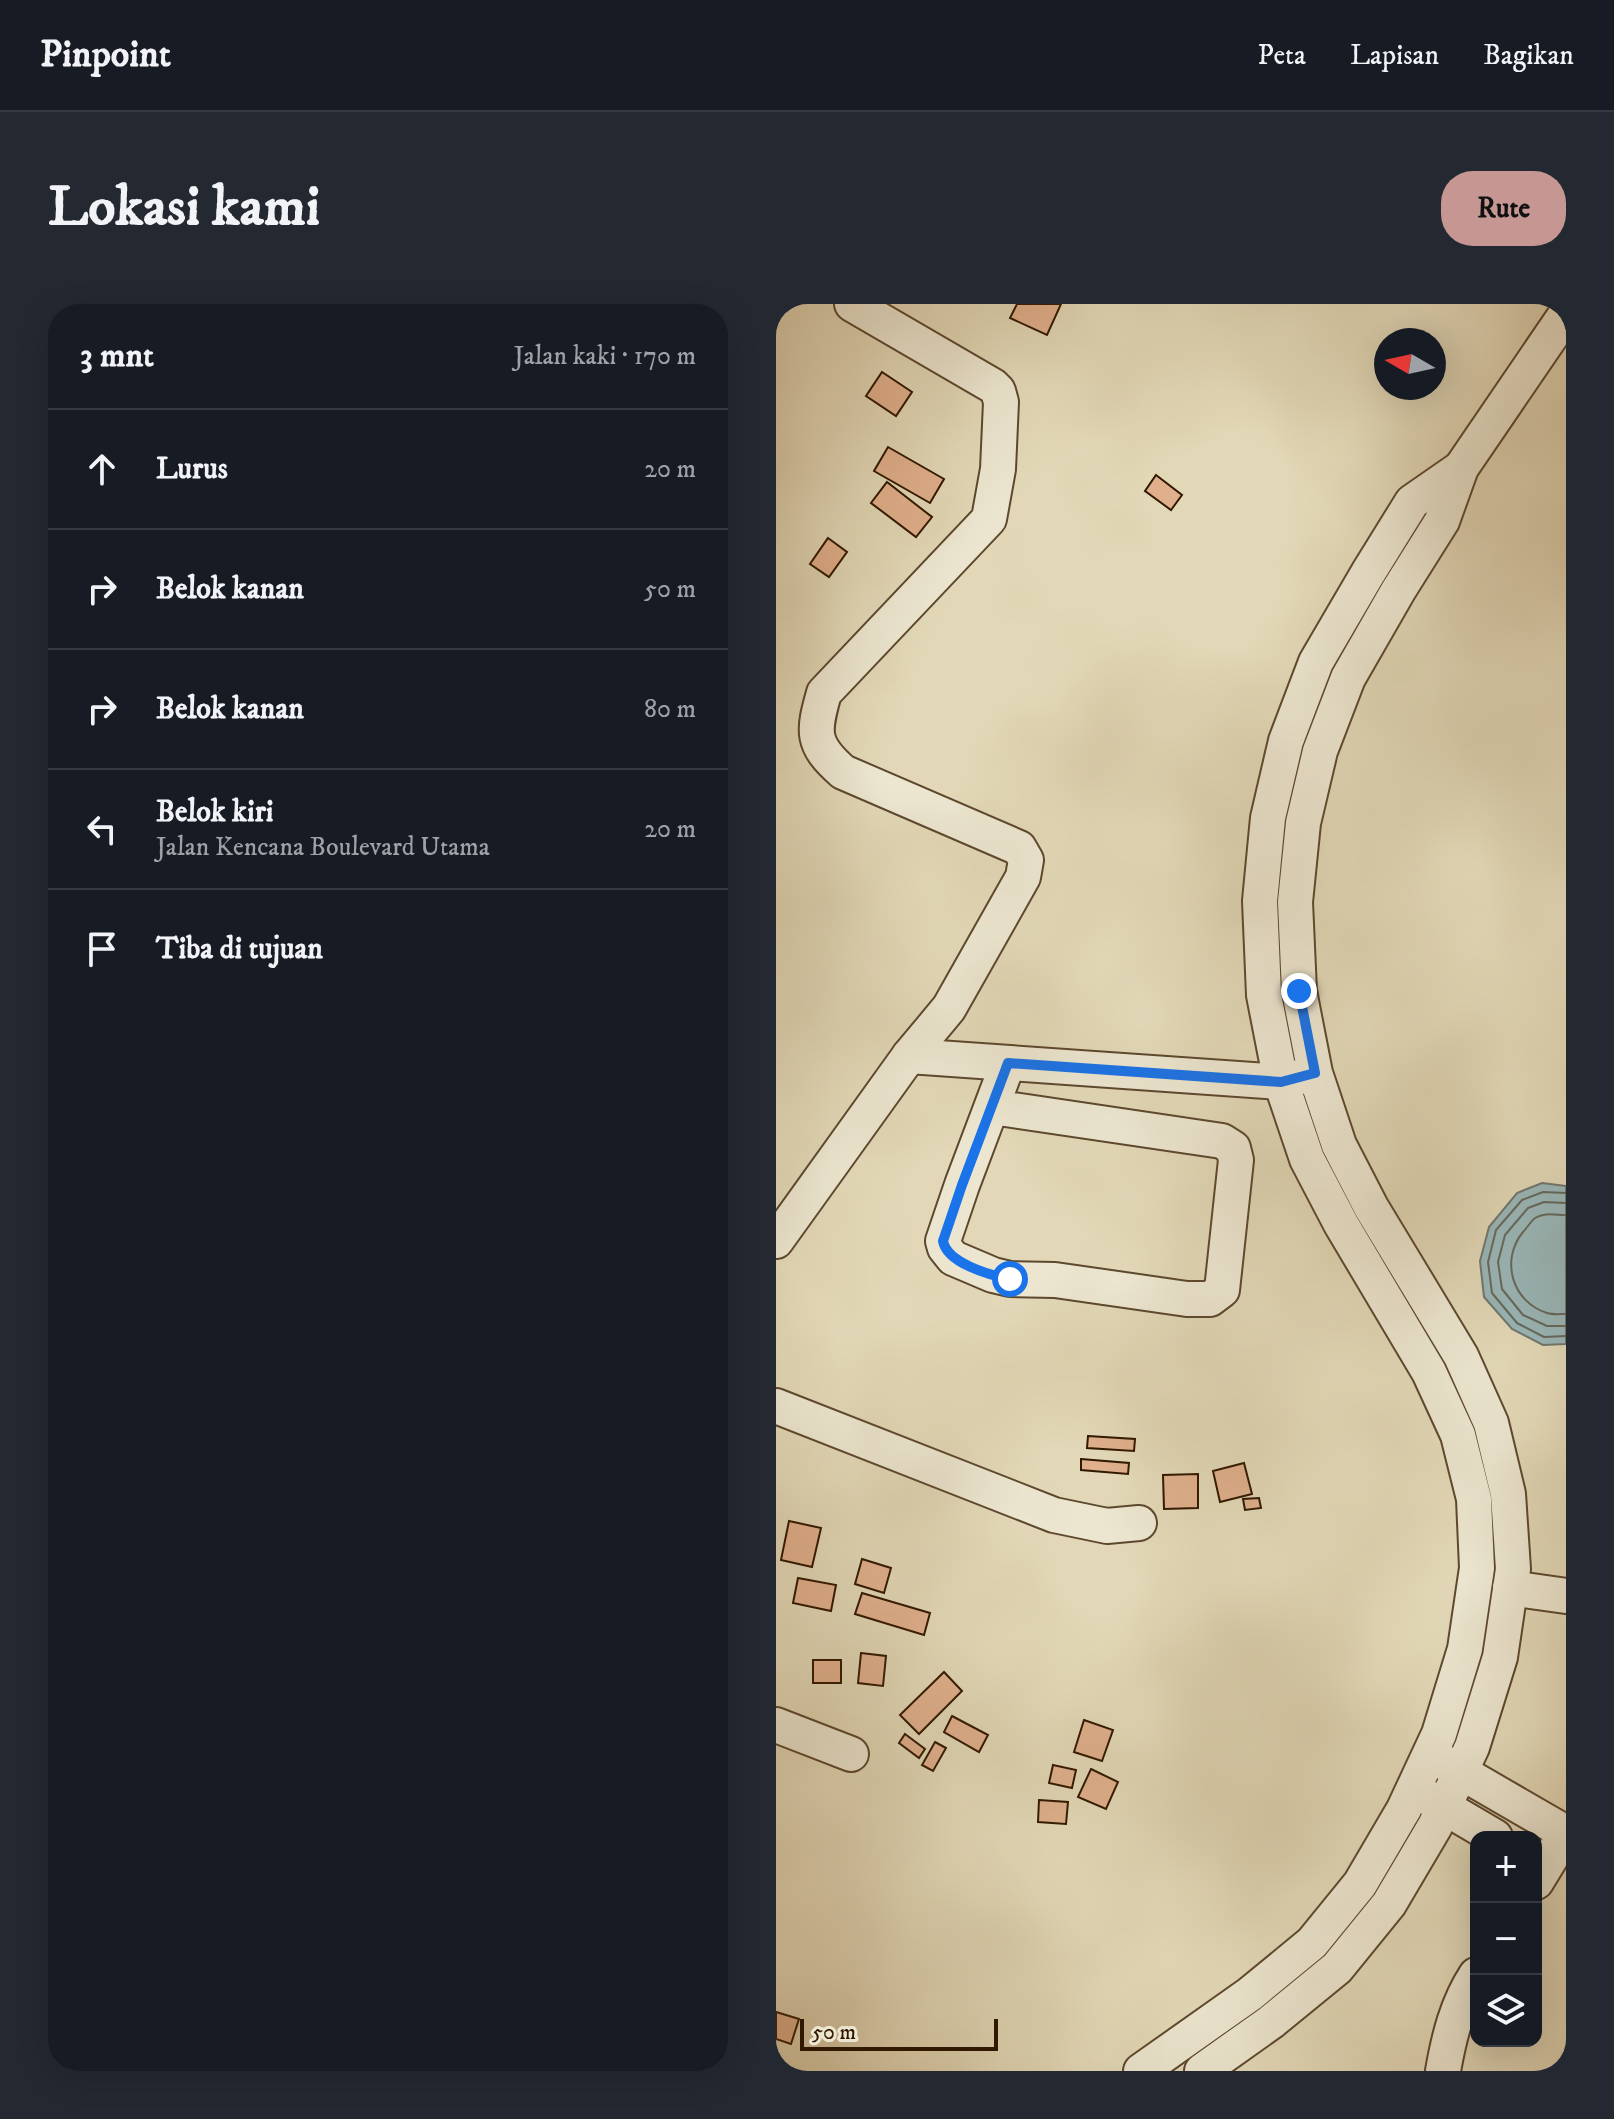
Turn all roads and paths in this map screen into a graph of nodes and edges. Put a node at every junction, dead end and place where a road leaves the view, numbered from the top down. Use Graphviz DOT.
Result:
graph roads {
  1 [pos="852,304"];
  2 [pos="1566,314"];
  3 [pos="1461,468"];
  4 [pos="909,1056"];
  5 [pos="1008,1063"];
  6 [pos="1315,1073"];
  7 [pos="1281,1082"];
  8 [pos="992,1107"];
  9 [pos="776,1241"];
  10 [pos="776,1406"];
  11 [pos="1139,1523"];
  12 [pos="1510,1588"];
  13 [pos="1566,1596"];
  14 [pos="776,1725"];
  15 [pos="851,1754"];
  16 [pos="1429,1754"];
  17 [pos="1460,1772"];
  18 [pos="1413,1790"];
  19 [pos="1444,1807"];
  20 [pos="1485,1831"];
  21 [pos="1566,1833"];
  22 [pos="1546,1872"];
  23 [pos="1470,1984"];
  24 [pos="1141,2071"];
  25 [pos="1202,2071"];
  26 [pos="1443,2071"];
  1 -- 4 [label="street"];
  2 -- 3 [label="street"];
  3 -- 6 [label="street"];
  3 -- 7 [label="street"];
  4 -- 5 [label="street"];
  4 -- 9 [label="street"];
  5 -- 7 [label="street"];
  5 -- 8 [label="street"];
  6 -- 7 [label="street"];
  6 -- 12 [label="street"];
  7 -- 16 [label="street"];
  8 -- 8 [label="street"];
  10 -- 11 [label="street"];
  12 -- 13 [label="street"];
  12 -- 17 [label="street"];
  14 -- 15 [label="street"];
  16 -- 17 [label="street"];
  16 -- 18 [label="street"];
  17 -- 19 [label="street"];
  17 -- 21 [label="street"];
  18 -- 19 [label="street"];
  18 -- 24 [label="street"];
  19 -- 20 [label="street"];
  19 -- 25 [label="street"];
  21 -- 22 [label="street"];
  23 -- 26 [label="street"];
}
